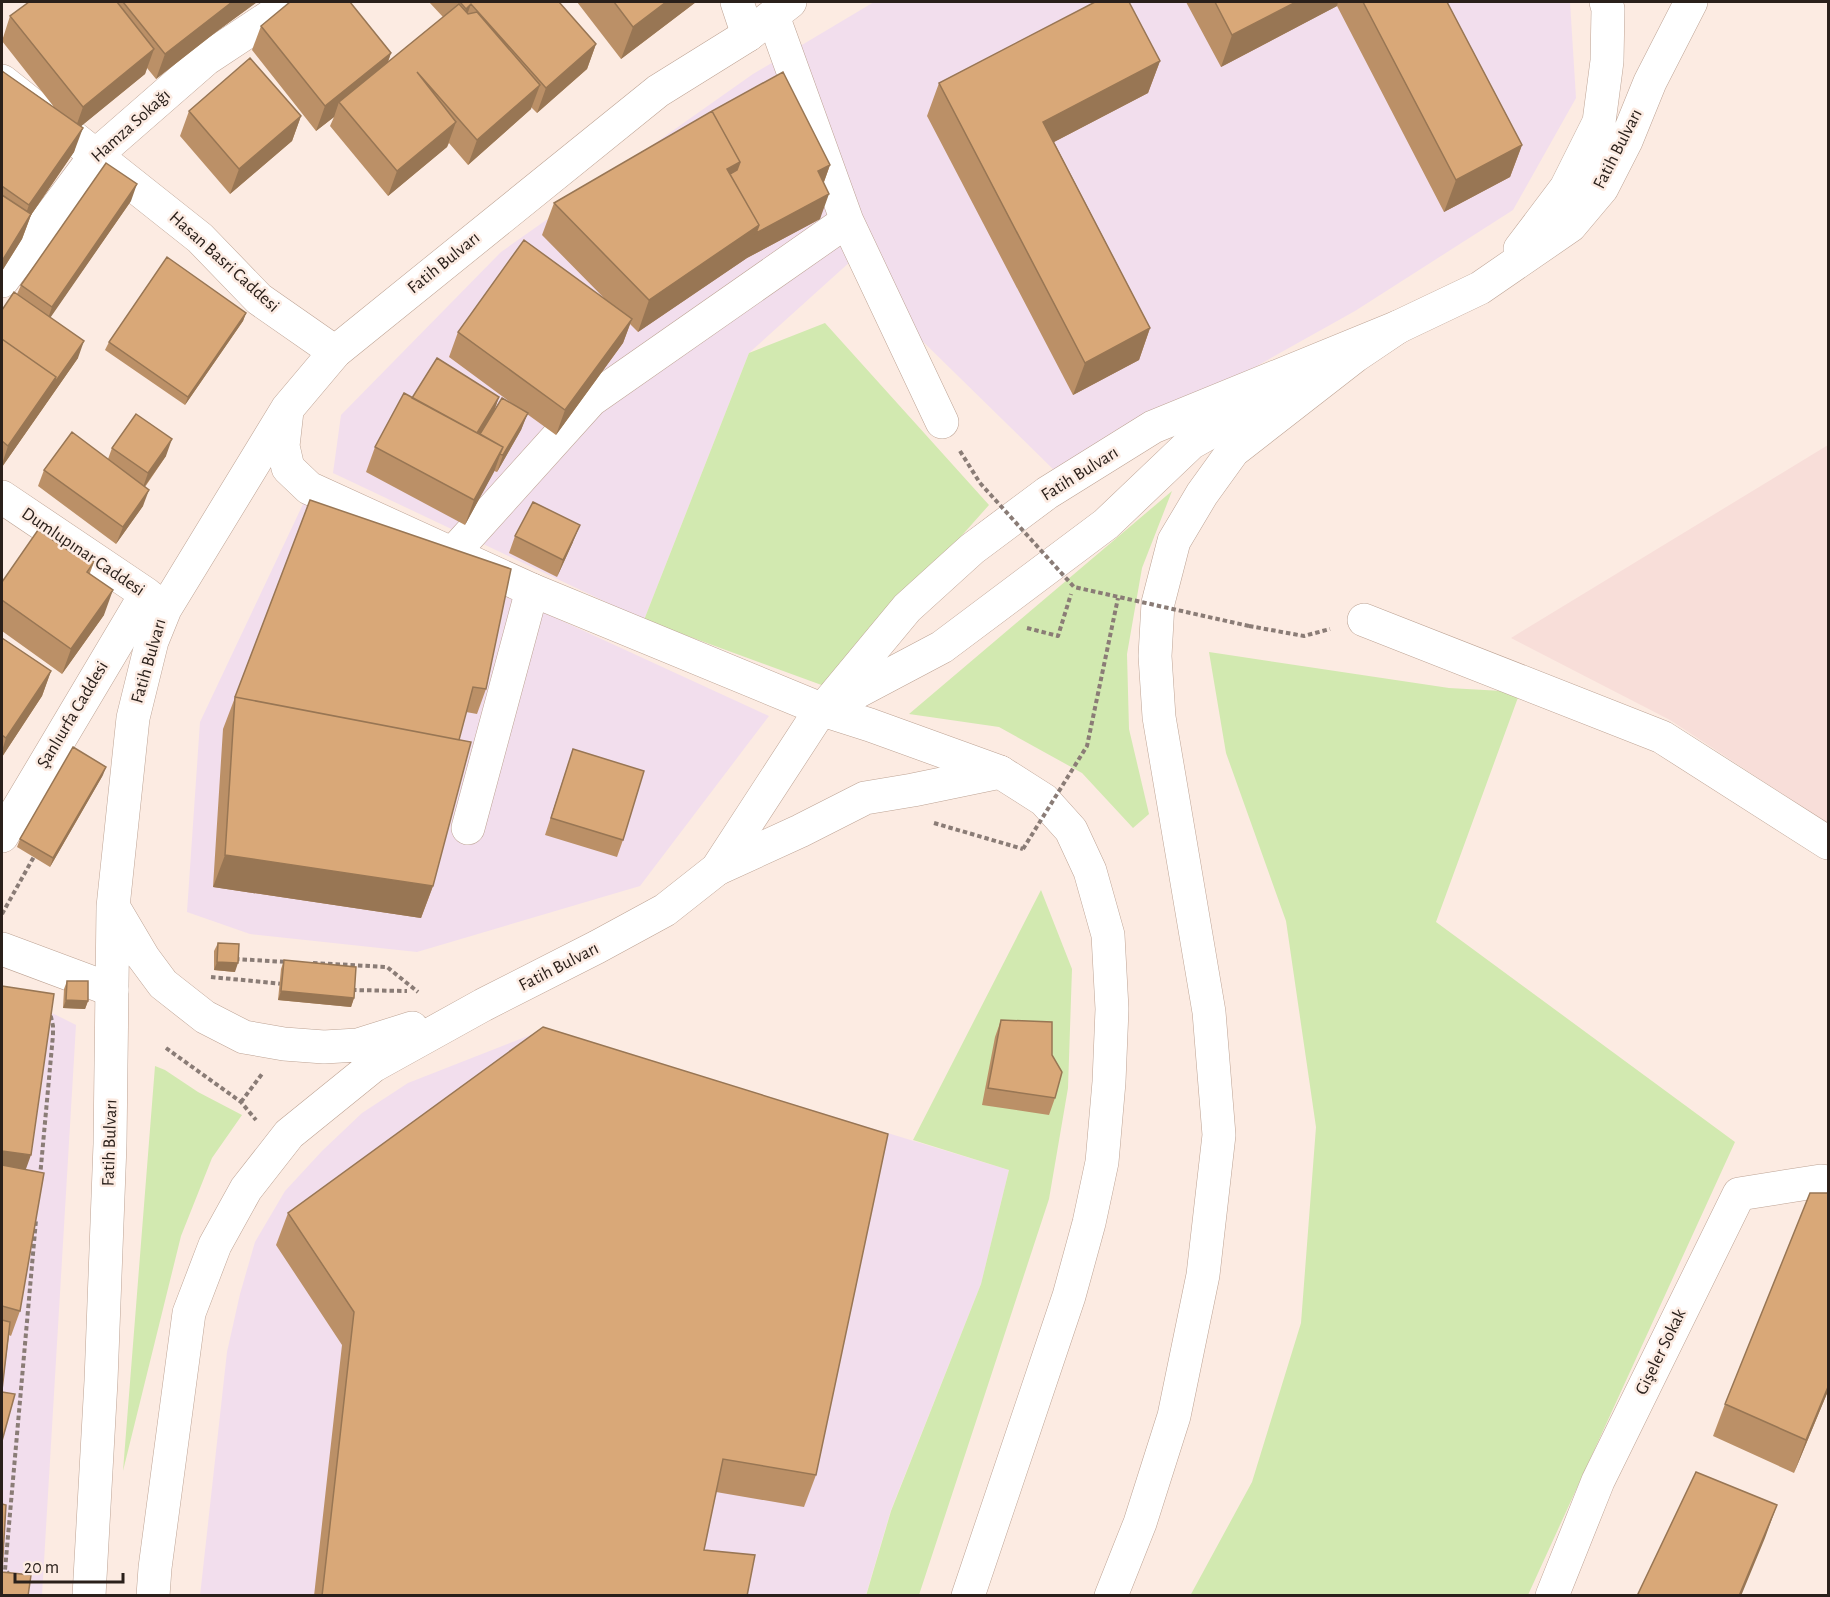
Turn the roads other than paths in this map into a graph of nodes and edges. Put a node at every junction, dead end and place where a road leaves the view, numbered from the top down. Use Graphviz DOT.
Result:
graph roads {
  1 [pos="292,2"];
  2 [pos="737,2"];
  3 [pos="1606,2"];
  4 [pos="1691,2"];
  5 [pos="770,18"];
  6 [pos="2,81"];
  7 [pos="96,155"];
  8 [pos="847,221"];
  9 [pos="2,281"];
  10 [pos="1480,288"];
  11 [pos="1398,327"];
  12 [pos="335,352"];
  13 [pos="287,409"];
  14 [pos="942,422"];
  15 [pos="2,497"];
  16 [pos="453,553"];
  17 [pos="532,590"];
  18 [pos="155,602"];
  19 [pos="1364,620"];
  20 [pos="823,710"];
  21 [pos="1000,772"];
  22 [pos="468,828"];
  23 [pos="2,836"];
  24 [pos="1828,843"];
  25 [pos="717,869"];
  26 [pos="113,907"];
  27 [pos="2,949"];
  28 [pos="112,990"];
  29 [pos="483,1005"];
  30 [pos="1828,1182"];
  31 [pos="89,1596"];
  32 [pos="153,1596"];
  33 [pos="968,1596"];
  34 [pos="1111,1596"];
  35 [pos="1552,1596"];
  1 -- 7 [label="main road, Hamza Sokağı"];
  2 -- 5 [label="main road"];
  3 -- 10 [label="main road, Fatih Bulvarı"];
  4 -- 10 [label="main road, Fatih Bulvarı"];
  5 -- 8 [label="main road"];
  5 -- 12 [label="main road, Fatih Bulvarı"];
  6 -- 7 [label="main road, Hasan Basri Caddesi"];
  7 -- 9 [label="main road, Hamza Sokağı"];
  7 -- 12 [label="main road, Hasan Basri Caddesi"];
  8 -- 14 [label="main road"];
  8 -- 16 [label="main road"];
  10 -- 11 [label="main road, Fatih Bulvarı"];
  11 -- 20 [label="main road, Fatih Bulvarı"];
  11 -- 20 [label="main road, Fatih Bulvarı"];
  11 -- 34 [label="main road"];
  12 -- 13 [label="main road, Fatih Bulvarı"];
  13 -- 16 [label="main road"];
  13 -- 18 [label="main road, Fatih Bulvarı"];
  15 -- 18 [label="main road, Dumlupınar Caddesi"];
  16 -- 17 [label="main road"];
  17 -- 20 [label="main road"];
  17 -- 22 [label="main road"];
  18 -- 23 [label="main road, Şanlıurfa Caddesi"];
  18 -- 26 [label="main road, Fatih Bulvarı"];
  19 -- 24 [label="main road"];
  20 -- 21 [label="main road"];
  20 -- 25 [label="main road, Fatih Bulvarı"];
  21 -- 25 [label="main road"];
  21 -- 33 [label="main road"];
  25 -- 29 [label="main road, Fatih Bulvarı"];
  26 -- 28 [label="main road, Fatih Bulvarı"];
  26 -- 29 [label="main road"];
  27 -- 28 [label="main road"];
  28 -- 31 [label="main road, Fatih Bulvarı"];
  29 -- 32 [label="main road, Fatih Bulvarı"];
  30 -- 35 [label="main road, Gişeler Sokak"];
}
